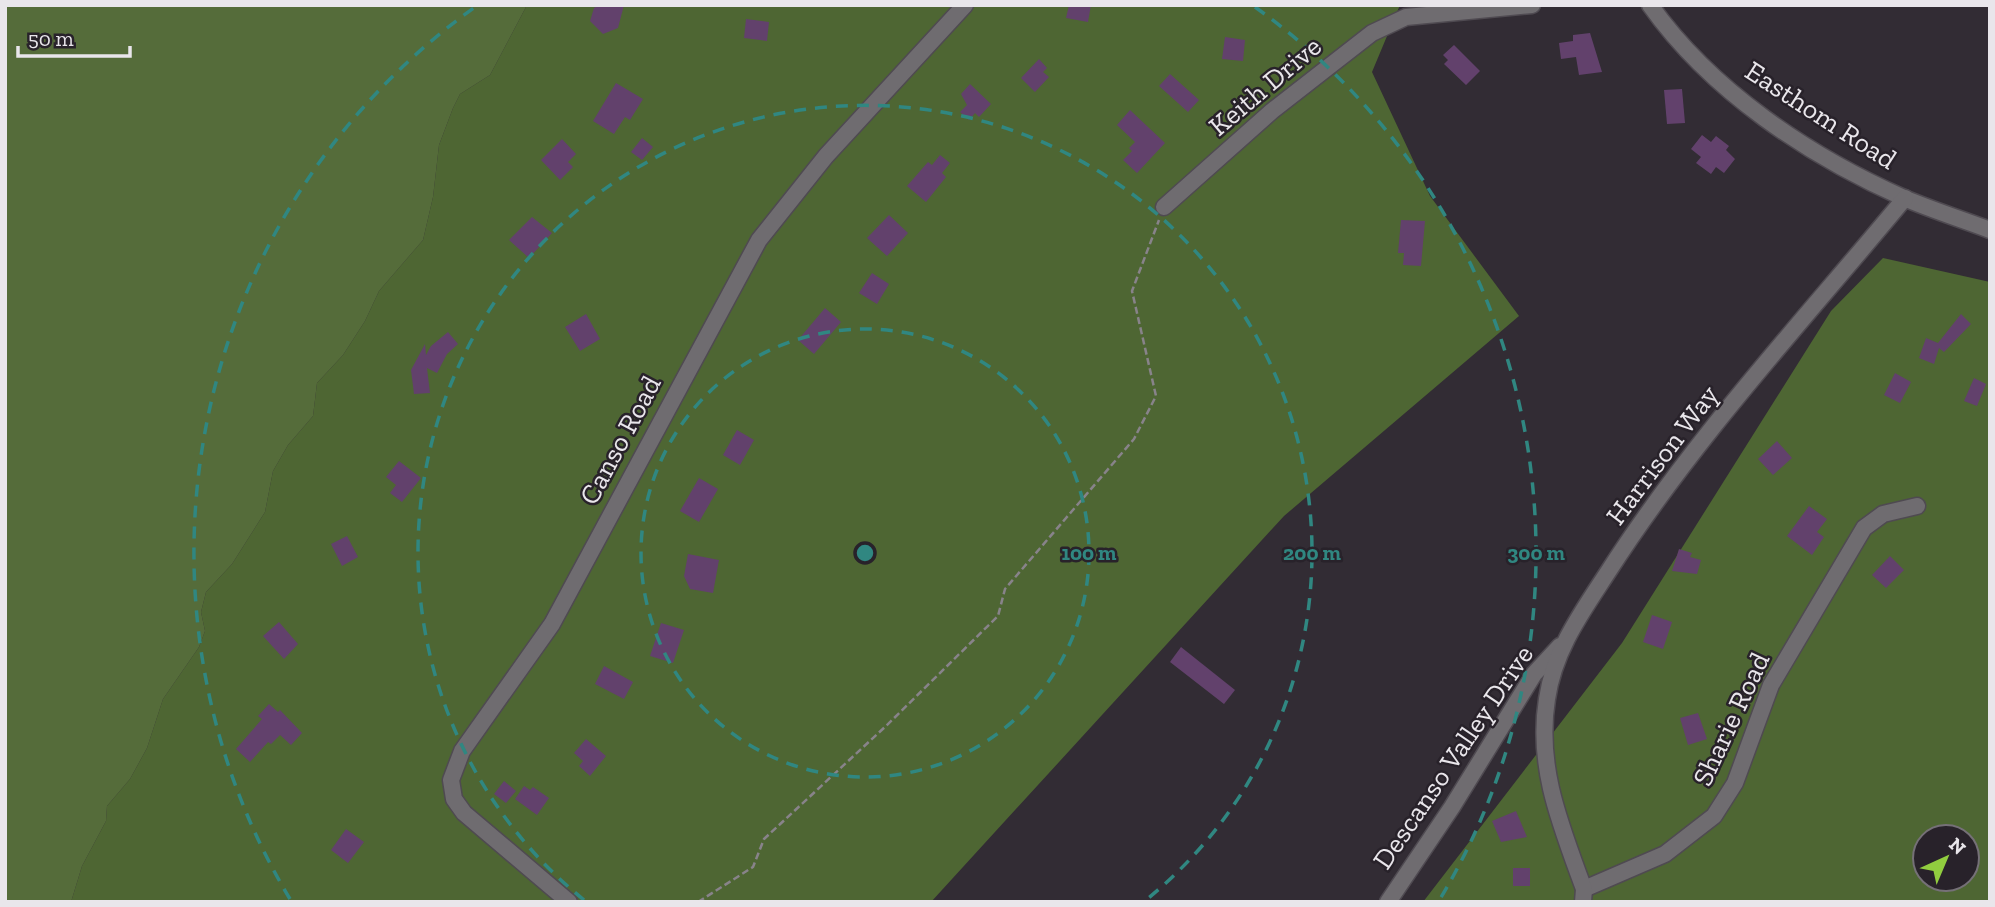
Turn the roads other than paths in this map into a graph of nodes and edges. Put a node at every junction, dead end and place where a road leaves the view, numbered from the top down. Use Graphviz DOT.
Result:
graph roads {
  1 [pos="965,5"];
  2 [pos="1532,5"];
  3 [pos="1650,5"];
  4 [pos="1905,198"];
  5 [pos="1164,207"];
  6 [pos="1990,230"];
  7 [pos="1917,506"];
  8 [pos="1563,643"];
  9 [pos="1583,895"];
  10 [pos="569,902"];
  11 [pos="1388,902"];
  1 -- 10 [label="street, Canso Road"];
  2 -- 5 [label="street, Keith Drive"];
  3 -- 4 [label="street, Easthom Road"];
  4 -- 6 [label="street, Easthom Road"];
  4 -- 8 [label="street, Harrison Way"];
  7 -- 9 [label="street, Sharie Road"];
  8 -- 9 [label="street, Harrison Way"];
  8 -- 11 [label="street, Descanso Valley Drive"];
}
